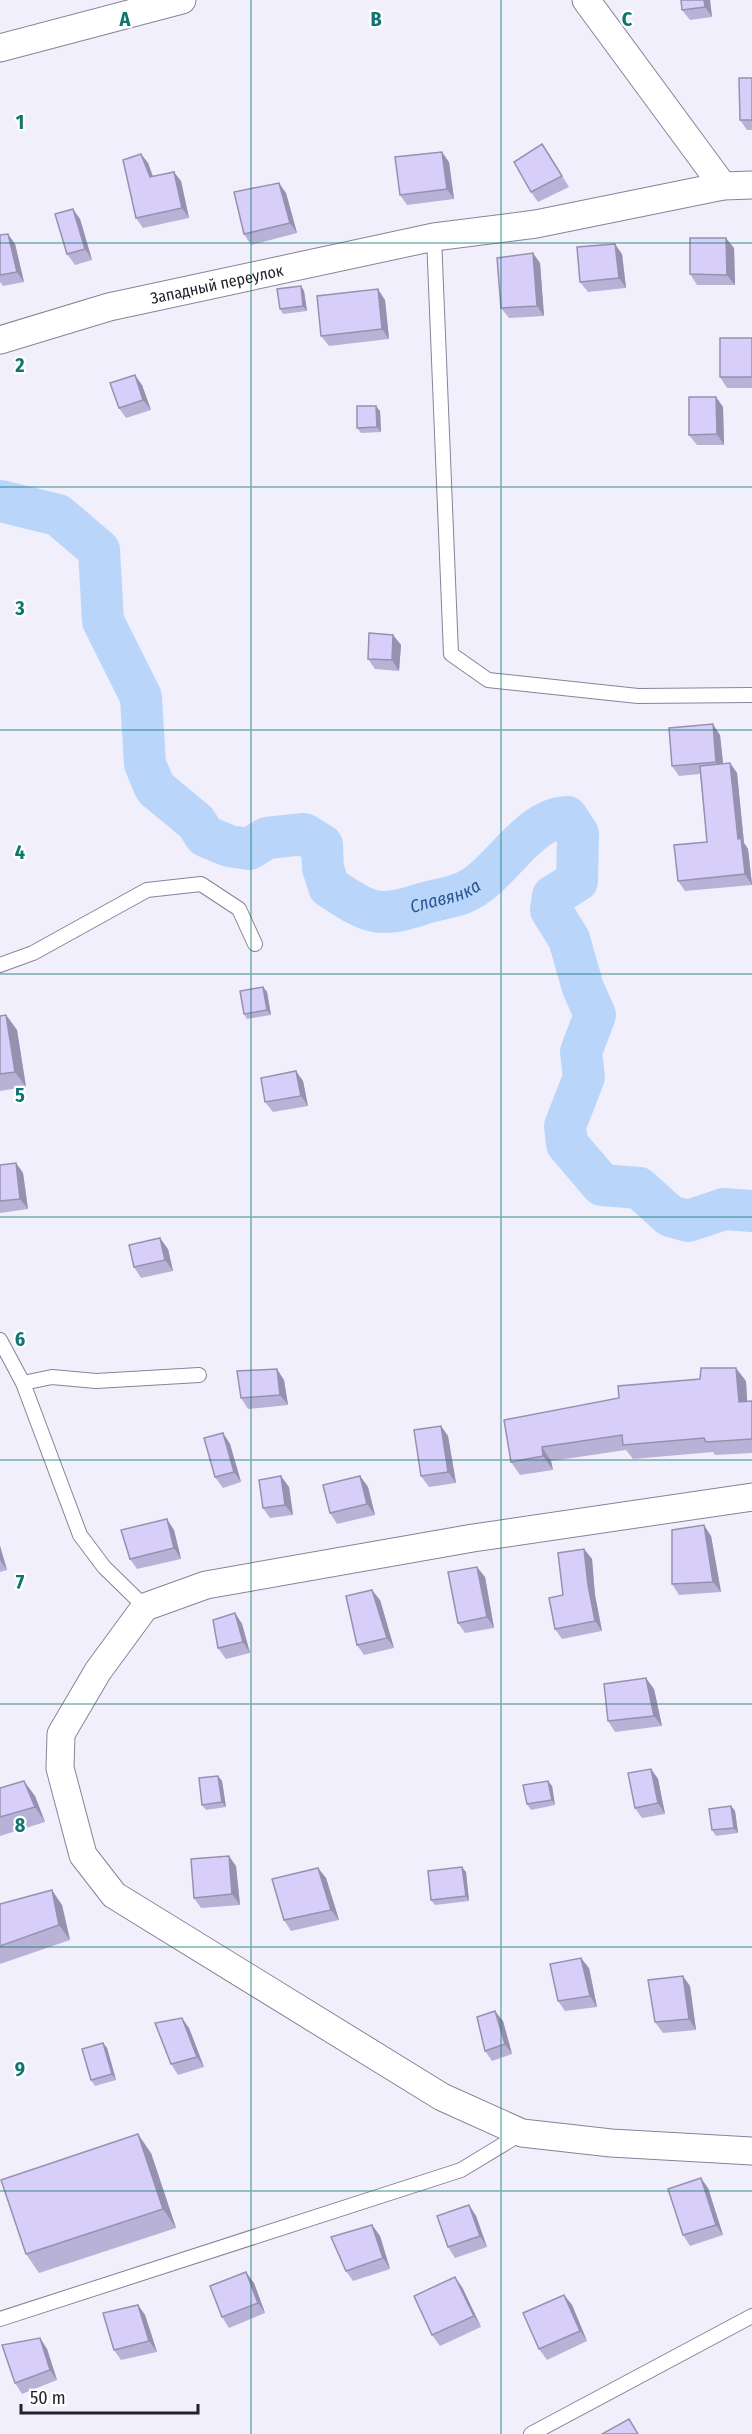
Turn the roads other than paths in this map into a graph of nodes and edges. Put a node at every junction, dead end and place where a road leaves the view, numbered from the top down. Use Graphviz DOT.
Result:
graph roads {
  1 [pos="182,0"];
  2 [pos="586,0"];
  3 [pos="0,48"];
  4 [pos="752,185"];
  5 [pos="723,186"];
  6 [pos="434,237"];
  7 [pos="0,340"];
  8 [pos="752,695"];
  9 [pos="255,944"];
  10 [pos="0,965"];
  11 [pos="0,1340"];
  12 [pos="199,1375"];
  13 [pos="23,1383"];
  14 [pos="752,1497"];
  15 [pos="145,1607"];
  16 [pos="522,2133"];
  17 [pos="752,2151"];
  18 [pos="752,2316"];
  19 [pos="0,2319"];
  20 [pos="531,2434"];
  1 -- 3 [label="street"];
  2 -- 5 [label="street"];
  4 -- 5 [label="street, Западный переулок"];
  5 -- 6 [label="street, Западный переулок"];
  6 -- 7 [label="street, Западный переулок"];
  6 -- 8 [label="lane"];
  9 -- 10 [label="lane"];
  11 -- 13 [label="lane"];
  12 -- 13 [label="lane"];
  13 -- 15 [label="lane"];
  14 -- 15 [label="street"];
  15 -- 16 [label="street"];
  16 -- 17 [label="street"];
  16 -- 19 [label="lane"];
  18 -- 20 [label="lane"];
}
